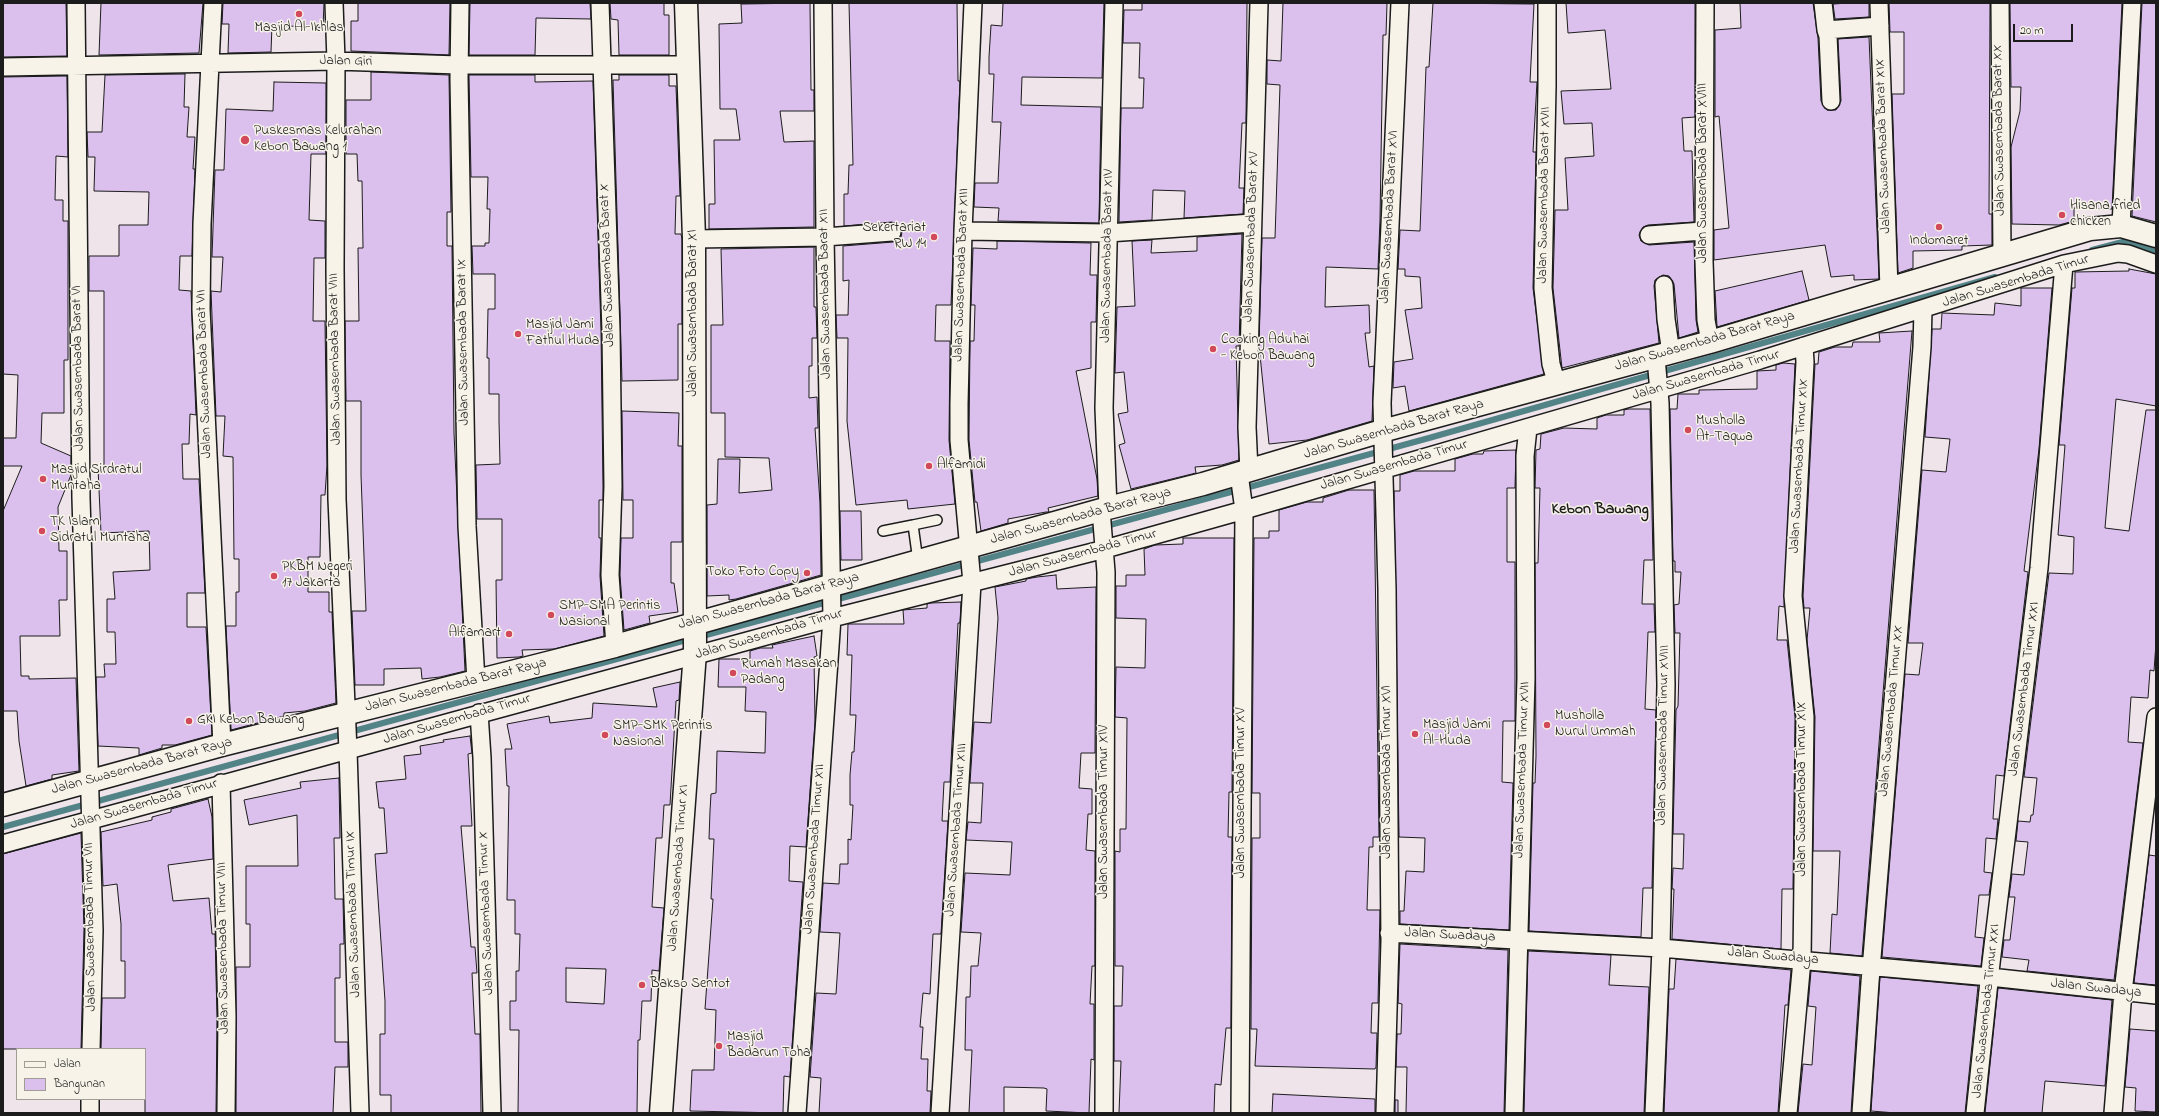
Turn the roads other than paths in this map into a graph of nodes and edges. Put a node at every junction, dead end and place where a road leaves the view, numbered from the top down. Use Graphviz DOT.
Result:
graph roads {
  1 [pos="76,3"];
  2 [pos="213,3"];
  3 [pos="334,3"];
  4 [pos="460,3"];
  5 [pos="600,3"];
  6 [pos="686,3"];
  7 [pos="823,3"];
  8 [pos="973,3"];
  9 [pos="1114,3"];
  10 [pos="1259,3"];
  11 [pos="1400,3"];
  12 [pos="1547,3"];
  13 [pos="1705,3"];
  14 [pos="1823,3"];
  15 [pos="1879,3"];
  16 [pos="2000,3"];
  17 [pos="2132,3"];
  18 [pos="1880,26"];
  19 [pos="1826,30"];
  20 [pos="336,61"];
  21 [pos="210,63"];
  22 [pos="77,65"];
  23 [pos="459,65"];
  24 [pos="603,65"];
  25 [pos="688,65"];
  26 [pos="3,66"];
  27 [pos="1831,101"];
  28 [pos="1252,223"];
  29 [pos="2121,226"];
  30 [pos="963,231"];
  31 [pos="1703,231"];
  32 [pos="892,232"];
  33 [pos="1108,232"];
  34 [pos="1649,235"];
  35 [pos="2156,236"];
  36 [pos="825,237"];
  37 [pos="694,239"];
  38 [pos="2002,256"];
  39 [pos="2064,264"];
  40 [pos="2156,264"];
  41 [pos="1664,285"];
  42 [pos="1889,289"];
  43 [pos="1923,310"];
  44 [pos="1710,342"];
  45 [pos="1804,346"];
  46 [pos="1661,368"];
  47 [pos="1557,385"];
  48 [pos="1528,428"];
  49 [pos="1382,435"];
  50 [pos="1383,464"];
  51 [pos="1242,474"];
  52 [pos="1244,508"];
  53 [pos="1104,512"];
  54 [pos="937,520"];
  55 [pos="912,525"];
  56 [pos="883,531"];
  57 [pos="1104,545"];
  58 [pos="970,551"];
  59 [pos="918,561"];
  60 [pos="972,580"];
  61 [pos="830,588"];
  62 [pos="831,616"];
  63 [pos="695,627"];
  64 [pos="615,646"];
  65 [pos="695,654"];
  66 [pos="476,681"];
  67 [pos="479,713"];
  68 [pos="2156,717"];
  69 [pos="346,718"];
  70 [pos="222,745"];
  71 [pos="348,748"];
  72 [pos="221,783"];
  73 [pos="89,784"];
  74 [pos="3,805"];
  75 [pos="91,819"];
  76 [pos="3,844"];
  77 [pos="1390,933"];
  78 [pos="1517,940"];
  79 [pos="1661,948"];
  80 [pos="1802,960"];
  81 [pos="1871,966"];
  82 [pos="1990,977"];
  83 [pos="2123,992"];
  84 [pos="2156,995"];
  85 [pos="91,1048"];
  86 [pos="90,1100"];
  87 [pos="90,1113"];
  88 [pos="226,1113"];
  89 [pos="360,1113"];
  90 [pos="492,1113"];
  91 [pos="661,1113"];
  92 [pos="797,1113"];
  93 [pos="940,1113"];
  94 [pos="1104,1113"];
  95 [pos="1240,1113"];
  96 [pos="1385,1113"];
  97 [pos="1514,1113"];
  98 [pos="1654,1113"];
  99 [pos="1788,1113"];
  100 [pos="1861,1113"];
  101 [pos="1975,1113"];
  102 [pos="2113,1113"];
  1 -- 22 [label="street, Jalan Swasembada Barat VI"];
  2 -- 21 [label="street, Jalan Swasembada Barat VII"];
  3 -- 20 [label="street, Jalan Swasembada Barat VIII"];
  4 -- 23 [label="street, Jalan Swasembada Barat IX"];
  5 -- 24 [label="street, Jalan Swasembada Barat X"];
  6 -- 25 [label="street, Jalan Swasembada Barat XI"];
  7 -- 36 [label="street, Jalan Swasembada Barat XII"];
  8 -- 30 [label="street, Jalan Swasembada Barat XIII"];
  9 -- 33 [label="street, Jalan Swasembada Barat XIV"];
  10 -- 28 [label="street, Jalan Swasembada Barat XV"];
  11 -- 49 [label="street, Jalan Swasembada Barat XVI"];
  12 -- 47 [label="street, Jalan Swasembada Barat XVII"];
  13 -- 31 [label="street, Jalan Swasembada Barat XVIII"];
  14 -- 19 [label="street"];
  15 -- 18 [label="street, Jalan Swasembada Barat XIX"];
  16 -- 38 [label="street, Jalan Swasembada Barat XX"];
  17 -- 29 [label="street"];
  18 -- 19 [label="street"];
  18 -- 42 [label="street, Jalan Swasembada Barat XIX"];
  19 -- 27 [label="street"];
  20 -- 21 [label="street, Jalan Giri"];
  20 -- 23 [label="street, Jalan Giri"];
  20 -- 69 [label="street, Jalan Swasembada Barat VIII"];
  21 -- 22 [label="street, Jalan Giri"];
  21 -- 70 [label="street, Jalan Swasembada Barat VII"];
  22 -- 26 [label="street, Jalan Giri"];
  22 -- 73 [label="street, Jalan Swasembada Barat VI"];
  23 -- 24 [label="street, Jalan Giri"];
  23 -- 66 [label="street, Jalan Swasembada Barat IX"];
  24 -- 25 [label="street, Jalan Giri"];
  24 -- 64 [label="street, Jalan Swasembada Barat X"];
  25 -- 37 [label="street, Jalan Swasembada Barat XI"];
  28 -- 33 [label="street"];
  28 -- 51 [label="street, Jalan Swasembada Barat XV"];
  29 -- 35 [label="street, Jalan Swasembada Barat Raya"];
  29 -- 38 [label="street, Jalan Swasembada Barat Raya"];
  30 -- 33 [label="street"];
  30 -- 58 [label="street, Jalan Swasembada Barat XIII"];
  31 -- 34 [label="street"];
  31 -- 44 [label="street, Jalan Swasembada Barat XVIII"];
  32 -- 36 [label="street"];
  33 -- 53 [label="street, Jalan Swasembada Barat XIV"];
  36 -- 37 [label="street"];
  36 -- 61 [label="street, Jalan Swasembada Barat XII"];
  37 -- 63 [label="street, Jalan Swasembada Barat XI"];
  38 -- 42 [label="street, Jalan Swasembada Barat Raya"];
  39 -- 40 [label="street, Jalan Swasembada Timur"];
  39 -- 43 [label="street, Jalan Swasembada Timur"];
  39 -- 82 [label="street, Jalan Swasembada Timur XXI"];
  41 -- 46 [label="street, Jalan Swasembada Timur XVIII"];
  42 -- 44 [label="street, Jalan Swasembada Barat Raya"];
  43 -- 45 [label="street, Jalan Swasembada Timur"];
  43 -- 81 [label="street, Jalan Swasembada Timur XX"];
  44 -- 46 [label="street, Jalan Swasembada Barat Raya"];
  45 -- 46 [label="street, Jalan Swasembada Timur"];
  45 -- 80 [label="street, Jalan Swasembada Timur XIX"];
  46 -- 47 [label="street, Jalan Swasembada Barat Raya"];
  46 -- 48 [label="street, Jalan Swasembada Timur"];
  46 -- 79 [label="street, Jalan Swasembada Timur XVIII"];
  47 -- 49 [label="street, Jalan Swasembada Barat Raya"];
  48 -- 50 [label="street, Jalan Swasembada Timur"];
  48 -- 78 [label="street, Jalan Swasembada Timur XVII"];
  49 -- 50 [label="street, Jalan Swasembada Timur XVI"];
  49 -- 51 [label="street, Jalan Swasembada Barat Raya"];
  50 -- 52 [label="street, Jalan Swasembada Timur"];
  50 -- 77 [label="street, Jalan Swasembada Timur XVI"];
  51 -- 52 [label="street, Jalan Swasembada Timur XV"];
  51 -- 53 [label="street, Jalan Swasembada Barat Raya"];
  52 -- 57 [label="street, Jalan Swasembada Timur"];
  52 -- 95 [label="street, Jalan Swasembada Timur XV"];
  53 -- 57 [label="street, Jalan Swasembada Timur XIV"];
  53 -- 58 [label="street, Jalan Swasembada Barat Raya"];
  54 -- 55 [label="lane"];
  55 -- 56 [label="lane"];
  55 -- 59 [label="lane"];
  57 -- 60 [label="street, Jalan Swasembada Timur"];
  57 -- 94 [label="street, Jalan Swasembada Timur XIV"];
  58 -- 59 [label="street, Jalan Swasembada Barat Raya"];
  58 -- 60 [label="street, Jalan Swasembada Timur XIII"];
  59 -- 61 [label="street, Jalan Swasembada Barat Raya"];
  60 -- 62 [label="street, Jalan Swasembada Timur"];
  60 -- 93 [label="street, Jalan Swasembada Timur XIII"];
  61 -- 62 [label="street, Jalan Swasembada Timur XII"];
  61 -- 63 [label="street, Jalan Swasembada Barat Raya"];
  62 -- 65 [label="street, Jalan Swasembada Timur"];
  62 -- 92 [label="street, Jalan Swasembada Timur XII"];
  63 -- 64 [label="street, Jalan Swasembada Barat Raya"];
  63 -- 65 [label="street, Jalan Swasembada Timur XI"];
  64 -- 66 [label="street, Jalan Swasembada Barat Raya"];
  65 -- 67 [label="street, Jalan Swasembada Timur"];
  65 -- 91 [label="street, Jalan Swasembada Timur XI"];
  66 -- 69 [label="street, Jalan Swasembada Barat Raya"];
  67 -- 71 [label="street, Jalan Swasembada Timur"];
  67 -- 90 [label="street, Jalan Swasembada Timur X"];
  68 -- 83 [label="street"];
  69 -- 70 [label="street, Jalan Swasembada Barat Raya"];
  69 -- 71 [label="street, Jalan Swasembada Timur IX"];
  70 -- 73 [label="street, Jalan Swasembada Barat Raya"];
  71 -- 72 [label="street, Jalan Swasembada Timur"];
  71 -- 89 [label="street, Jalan Swasembada Timur IX"];
  72 -- 75 [label="street, Jalan Swasembada Timur"];
  72 -- 88 [label="street, Jalan Swasembada Timur VIII"];
  73 -- 74 [label="street, Jalan Swasembada Barat Raya"];
  73 -- 75 [label="street, Jalan Swasembada Timur VII"];
  75 -- 76 [label="street, Jalan Swasembada Timur"];
  75 -- 85 [label="street, Jalan Swasembada Timur VII"];
  77 -- 78 [label="street, Jalan Swadaya"];
  77 -- 96 [label="street, Jalan Swasembada Timur XVI"];
  78 -- 79 [label="street, Jalan Swadaya"];
  78 -- 97 [label="street, Jalan Swasembada Timur XVII"];
  79 -- 80 [label="street, Jalan Swadaya"];
  79 -- 98 [label="street, Jalan Swasembada Timur XVIII"];
  80 -- 81 [label="street, Jalan Swadaya"];
  80 -- 99 [label="street, Jalan Swasembada Timur XIX"];
  81 -- 82 [label="street, Jalan Swadaya"];
  81 -- 100 [label="street, Jalan Swasembada Timur XX"];
  82 -- 83 [label="street, Jalan Swadaya"];
  82 -- 101 [label="street, Jalan Swasembada Timur XXI"];
  83 -- 84 [label="street, Jalan Swadaya"];
  83 -- 102 [label="street"];
  86 -- 87 [label="street"];
}
